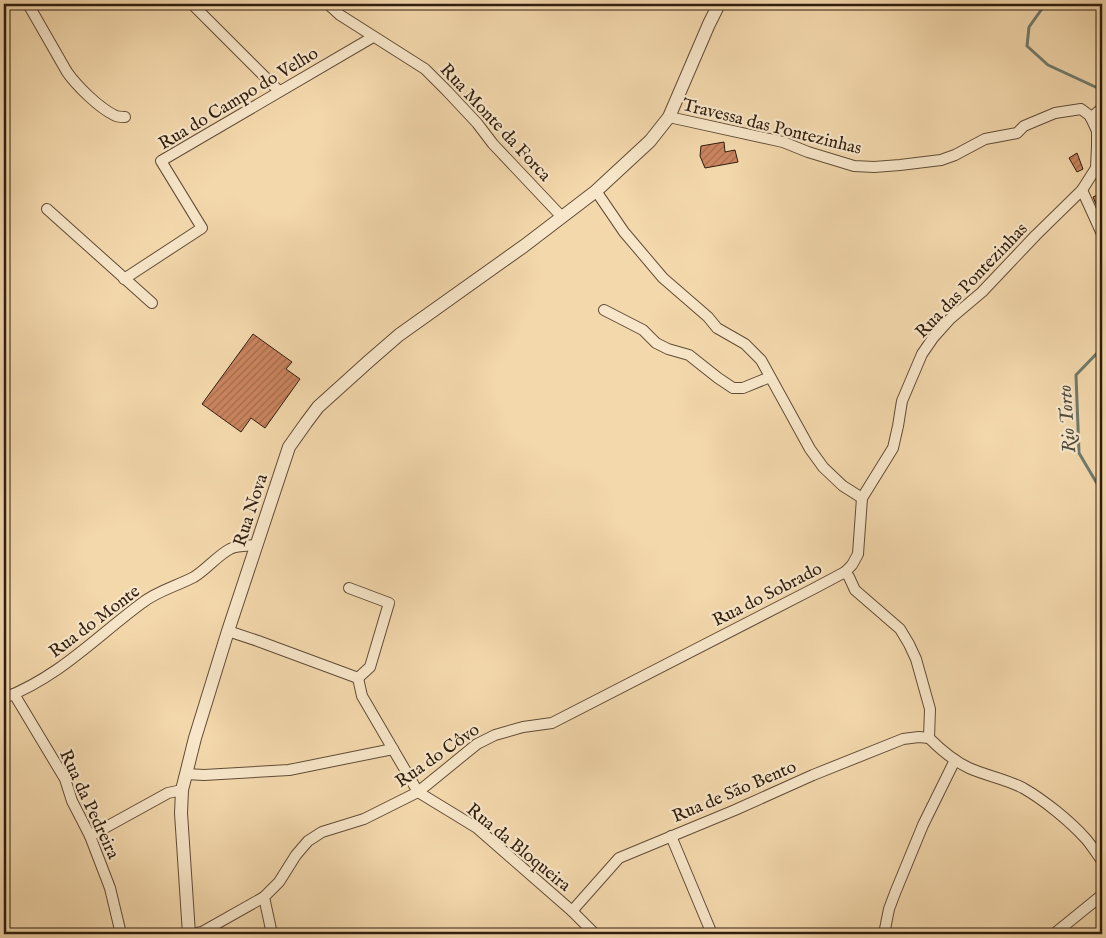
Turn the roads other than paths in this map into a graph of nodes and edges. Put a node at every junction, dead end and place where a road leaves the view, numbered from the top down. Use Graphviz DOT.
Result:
graph roads {
  1 [pos="28,4"];
  2 [pos="192,4"];
  3 [pos="328,4"];
  4 [pos="719,4"];
  5 [pos="373,37"];
  6 [pos="279,91"];
  7 [pos="1101,109"];
  8 [pos="125,118"];
  9 [pos="669,118"];
  10 [pos="1091,118"];
  11 [pos="1082,190"];
  12 [pos="596,191"];
  13 [pos="47,210"];
  14 [pos="562,216"];
  15 [pos="1102,234"];
  16 [pos="124,279"];
  17 [pos="152,303"];
  18 [pos="604,310"];
  19 [pos="770,377"];
  20 [pos="862,498"];
  21 [pos="257,545"];
  22 [pos="845,572"];
  23 [pos="349,588"];
  24 [pos="228,631"];
  25 [pos="358,678"];
  26 [pos="9,696"];
  27 [pos="552,723"];
  28 [pos="929,738"];
  29 [pos="393,749"];
  30 [pos="955,760"];
  31 [pos="186,774"];
  32 [pos="182,790"];
  33 [pos="418,792"];
  34 [pos="90,836"];
  35 [pos="671,836"];
  36 [pos="1102,861"];
  37 [pos="1102,896"];
  38 [pos="264,897"];
  39 [pos="572,911"];
  40 [pos="121,934"];
  41 [pos="191,934"];
  42 [pos="272,934"];
  43 [pos="594,934"];
  44 [pos="712,934"];
  45 [pos="884,934"];
  46 [pos="1054,934"];
  1 -- 8 [label="street"];
  2 -- 6 [label="street"];
  3 -- 5 [label="street, Rua Monte da Forca"];
  4 -- 9 [label="street, Rua Nova"];
  5 -- 6 [label="street, Rua do Campo do Velho"];
  5 -- 14 [label="street, Rua Monte da Forca"];
  6 -- 16 [label="street, Rua do Campo do Velho"];
  7 -- 10 [label="street"];
  9 -- 10 [label="street, Travessa das Pontezinhas"];
  9 -- 12 [label="street, Rua Nova"];
  10 -- 11 [label="street, Rua das Pontezinhas"];
  11 -- 15 [label="street"];
  11 -- 20 [label="street, Rua das Pontezinhas"];
  12 -- 14 [label="street, Rua Nova"];
  12 -- 19 [label="street"];
  13 -- 16 [label="street"];
  14 -- 21 [label="street, Rua Nova"];
  16 -- 17 [label="street"];
  18 -- 19 [label="street"];
  19 -- 20 [label="street"];
  20 -- 22 [label="street, Rua das Pontezinhas"];
  21 -- 24 [label="street, Rua Nova"];
  21 -- 26 [label="street, Rua do Monte"];
  22 -- 27 [label="street, Rua do Sobrado"];
  22 -- 28 [label="street, Rua do Sobrado"];
  23 -- 25 [label="street"];
  24 -- 25 [label="street"];
  24 -- 31 [label="street, Rua Nova"];
  25 -- 29 [label="street"];
  26 -- 34 [label="street, Rua da Pedreira"];
  27 -- 33 [label="street, Rua do Côvo"];
  28 -- 30 [label="street"];
  28 -- 35 [label="street, Rua de São Bento"];
  29 -- 31 [label="street"];
  29 -- 33 [label="street"];
  30 -- 36 [label="street"];
  30 -- 45 [label="street"];
  31 -- 32 [label="street, Rua Nova"];
  32 -- 34 [label="street"];
  32 -- 41 [label="street, Rua Nova"];
  33 -- 38 [label="street, Rua do Côvo"];
  33 -- 39 [label="street, Rua da Bloqueira"];
  34 -- 40 [label="street, Rua da Pedreira"];
  35 -- 39 [label="street, Rua de São Bento"];
  35 -- 44 [label="street"];
  37 -- 46 [label="street"];
  38 -- 41 [label="street, Rua do Côvo"];
  38 -- 42 [label="street"];
  39 -- 43 [label="street, Rua da Bloqueira"];
}
